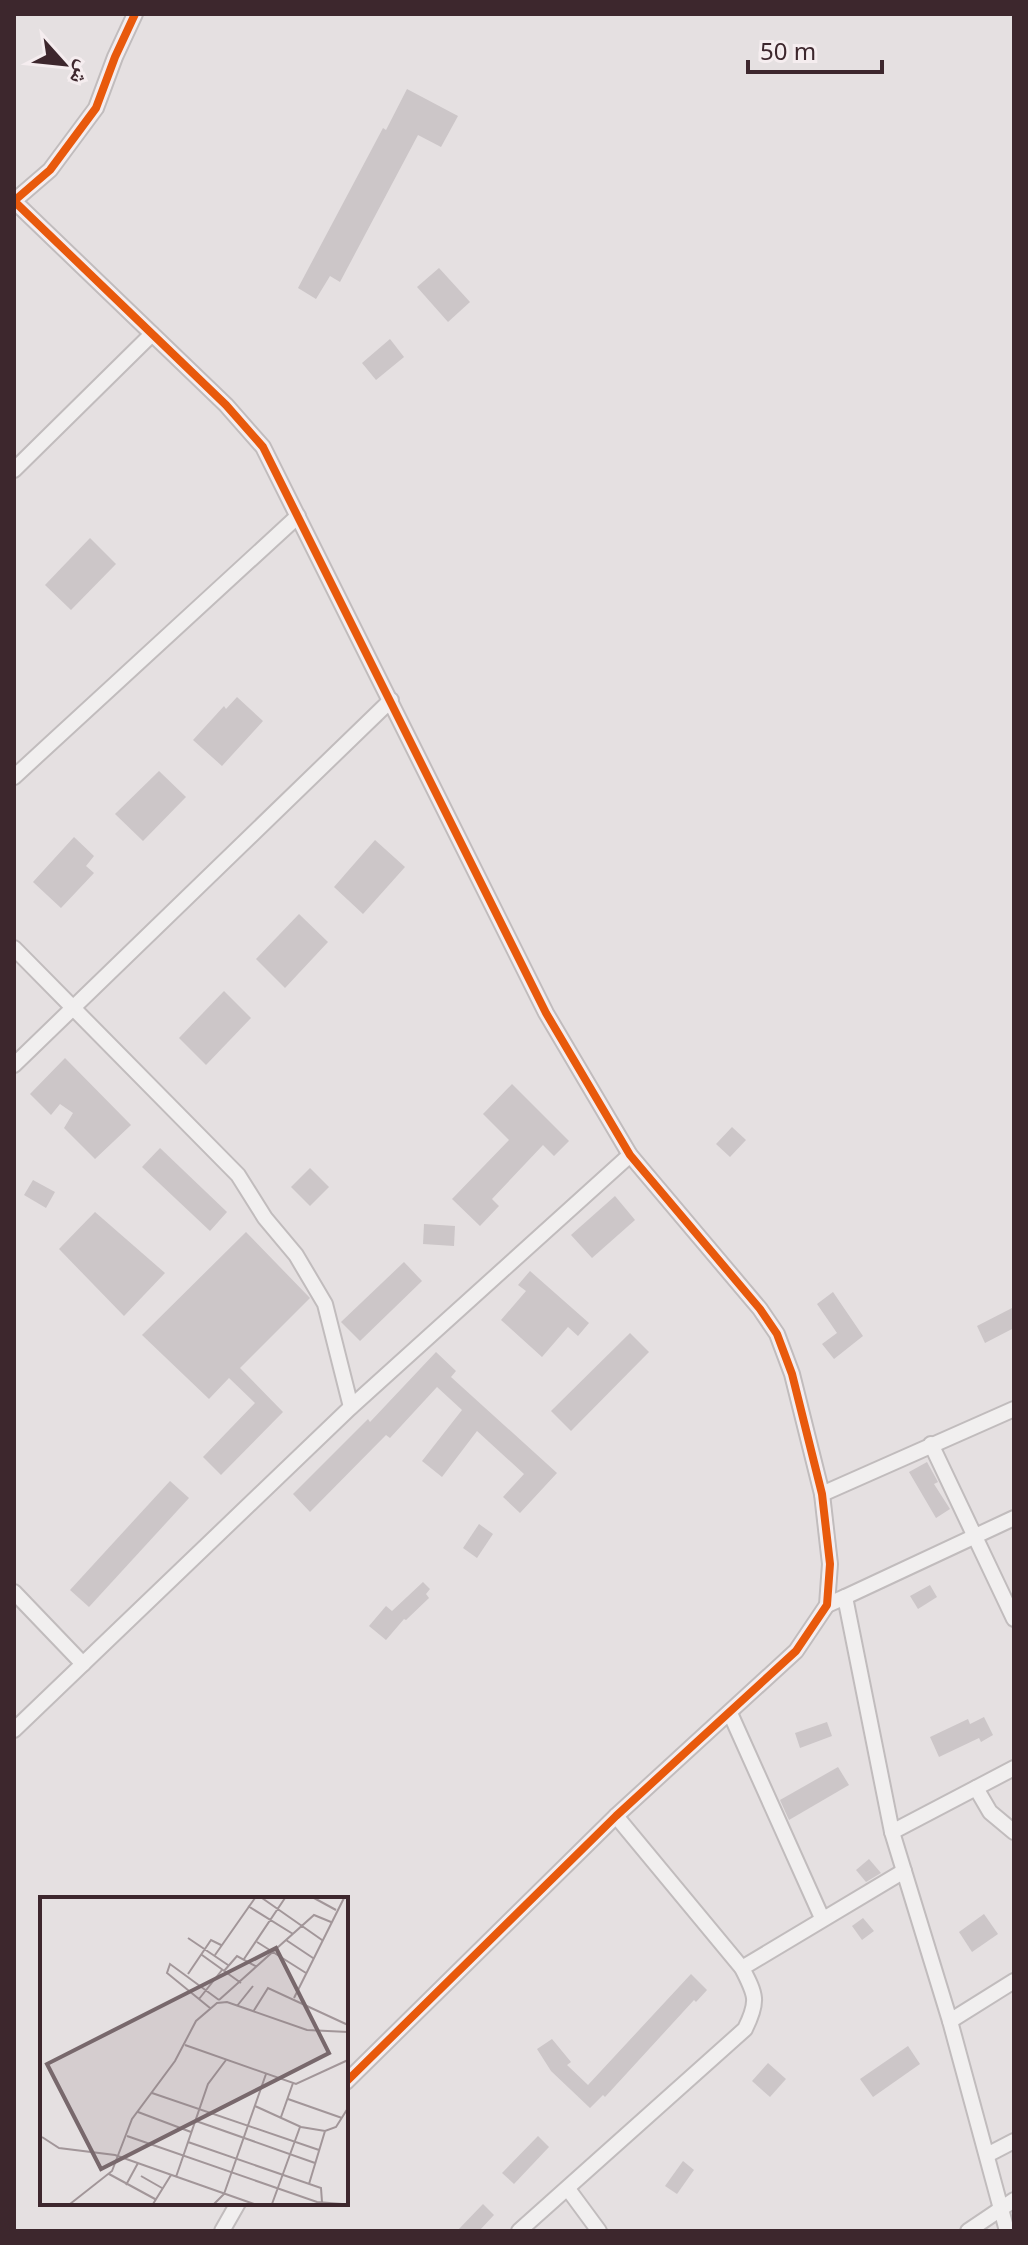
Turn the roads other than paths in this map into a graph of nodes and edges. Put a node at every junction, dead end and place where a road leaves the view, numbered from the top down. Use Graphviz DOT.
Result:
graph roads {
  1 [pos="135,14"];
  2 [pos="152,334"];
  3 [pos="14,470"];
  4 [pos="298,516"];
  5 [pos="391,700"];
  6 [pos="14,777"];
  7 [pos="14,948"];
  8 [pos="74,1010"];
  9 [pos="14,1065"];
  10 [pos="630,1155"];
  11 [pos="351,1407"];
  12 [pos="1014,1409"];
  13 [pos="931,1444"];
  14 [pos="822,1494"];
  15 [pos="1014,1518"];
  16 [pos="974,1535"];
  17 [pos="14,1592"];
  18 [pos="845,1597"];
  19 [pos="827,1605"];
  20 [pos="1014,1619"];
  21 [pos="83,1664"];
  22 [pos="730,1713"];
  23 [pos="14,1730"];
  24 [pos="1014,1768"];
  25 [pos="976,1788"];
  26 [pos="616,1816"];
  27 [pos="892,1832"];
  28 [pos="1014,1832"];
  29 [pos="904,1871"];
  30 [pos="822,1918"];
  31 [pos="742,1968"];
  32 [pos="1014,1981"];
  33 [pos="950,2021"];
  34 [pos="348,2080"];
  35 [pos="1014,2141"];
  36 [pos="987,2155"];
  37 [pos="568,2189"];
  38 [pos="1014,2200"];
  39 [pos="237,2205"];
  40 [pos="1001,2211"];
  41 [pos="222,2231"];
  42 [pos="519,2231"];
  43 [pos="599,2231"];
  44 [pos="968,2231"];
  45 [pos="1007,2231"];
  1 -- 2 [label="street"];
  2 -- 3 [label="street"];
  2 -- 4 [label="street"];
  4 -- 5 [label="street"];
  4 -- 6 [label="street"];
  5 -- 8 [label="street"];
  5 -- 10 [label="street"];
  7 -- 8 [label="street"];
  8 -- 9 [label="street"];
  8 -- 11 [label="street"];
  10 -- 11 [label="street"];
  10 -- 14 [label="street"];
  11 -- 21 [label="street"];
  12 -- 13 [label="street"];
  13 -- 14 [label="street"];
  13 -- 16 [label="street"];
  14 -- 19 [label="street"];
  15 -- 16 [label="street"];
  16 -- 18 [label="street"];
  16 -- 20 [label="street"];
  17 -- 21 [label="street"];
  18 -- 19 [label="street"];
  18 -- 27 [label="street"];
  19 -- 22 [label="street"];
  21 -- 23 [label="street"];
  22 -- 26 [label="street"];
  22 -- 30 [label="street"];
  24 -- 25 [label="street"];
  25 -- 27 [label="street"];
  25 -- 28 [label="street"];
  26 -- 31 [label="street"];
  26 -- 34 [label="street"];
  27 -- 29 [label="street"];
  29 -- 30 [label="street"];
  29 -- 33 [label="street"];
  30 -- 31 [label="street"];
  31 -- 37 [label="street"];
  32 -- 33 [label="street"];
  33 -- 36 [label="street"];
  35 -- 36 [label="street"];
  36 -- 40 [label="street"];
  37 -- 42 [label="street"];
  37 -- 43 [label="street"];
  38 -- 40 [label="street"];
  39 -- 41 [label="street"];
  40 -- 44 [label="street"];
  40 -- 45 [label="street"];
}
